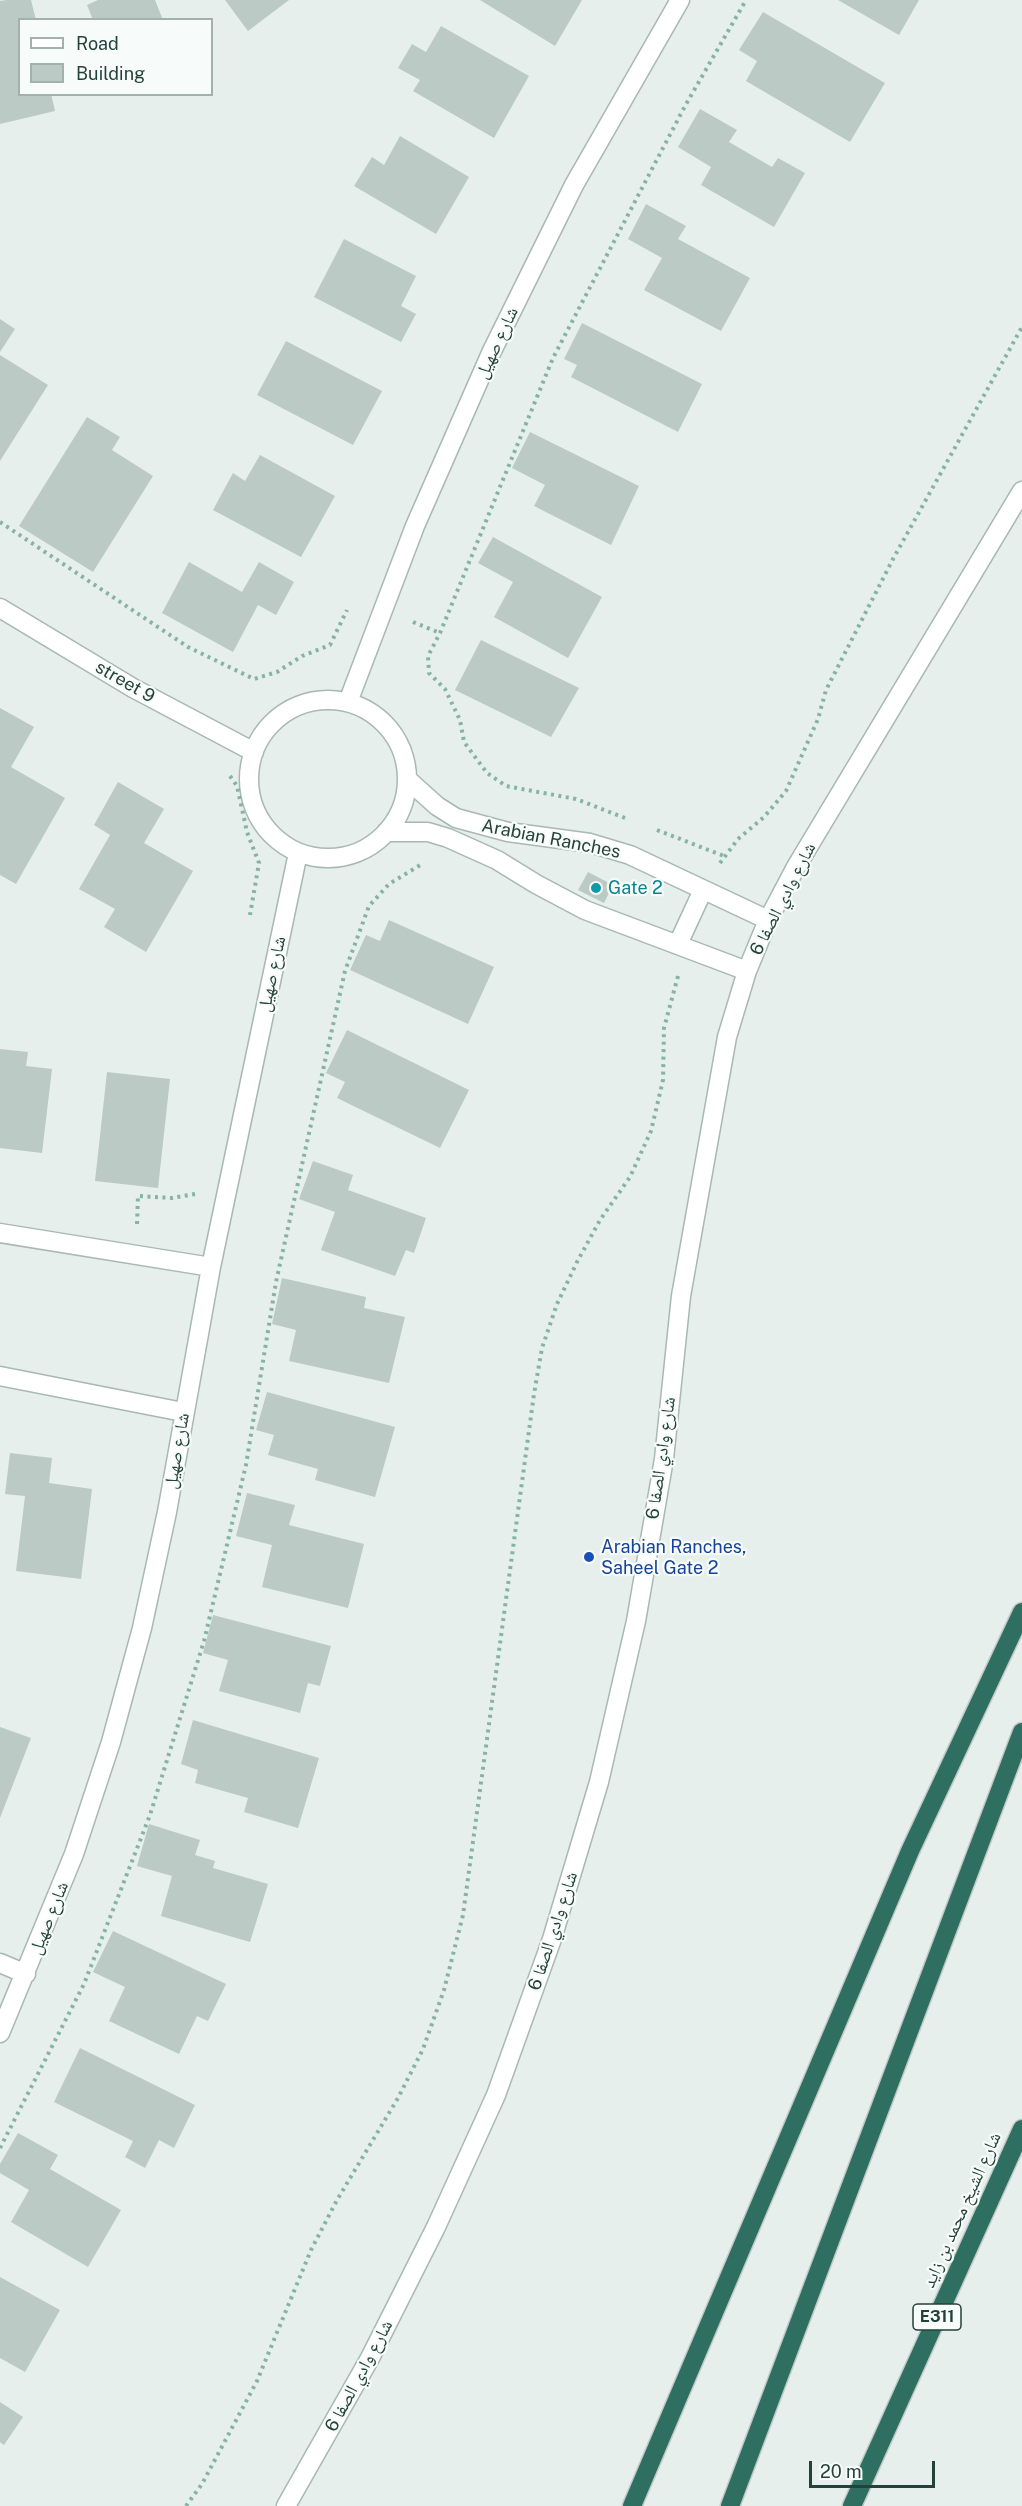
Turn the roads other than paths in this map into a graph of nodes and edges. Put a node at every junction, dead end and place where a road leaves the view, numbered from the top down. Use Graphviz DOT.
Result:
graph roads {
  1 [pos="680,0"];
  2 [pos="1022,491"];
  3 [pos="0,608"];
  4 [pos="348,702"];
  5 [pos="254,752"];
  6 [pos="407,779"];
  7 [pos="386,832"];
  8 [pos="508,832"];
  9 [pos="297,853"];
  10 [pos="497,860"];
  11 [pos="703,890"];
  12 [pos="768,920"];
  13 [pos="683,946"];
  14 [pos="747,971"];
  15 [pos="0,1233"];
  16 [pos="211,1267"];
  17 [pos="0,1376"];
  18 [pos="183,1412"];
  19 [pos="1022,1612"];
  20 [pos="1022,1732"];
  21 [pos="0,1963"];
  22 [pos="26,1974"];
  23 [pos="0,2033"];
  24 [pos="1022,2129"];
  25 [pos="285,2506"];
  26 [pos="632,2506"];
  27 [pos="730,2506"];
  28 [pos="852,2506"];
  1 -- 4 [label="street, شارع صهيل"];
  2 -- 12 [label="street, شارع وادي الصفا 6"];
  3 -- 5 [label="street, street 9"];
  4 -- 5 [label="street"];
  4 -- 6 [label="street"];
  5 -- 9 [label="street"];
  6 -- 7 [label="street"];
  6 -- 8 [label="street, Arabian Ranches"];
  7 -- 9 [label="street"];
  7 -- 10 [label="street, Arabian Ranches"];
  8 -- 10 [label="street"];
  8 -- 11 [label="street, Arabian Ranches"];
  9 -- 16 [label="street, شارع صهيل"];
  10 -- 13 [label="street, Arabian Ranches"];
  11 -- 12 [label="street, Arabian Ranches"];
  11 -- 13 [label="street"];
  12 -- 14 [label="street, شارع وادي الصفا 6"];
  13 -- 14 [label="street, Arabian Ranches"];
  14 -- 25 [label="street, شارع وادي الصفا 6"];
  15 -- 16 [label="street"];
  16 -- 18 [label="street, شارع صهيل"];
  17 -- 18 [label="street"];
  18 -- 22 [label="street, شارع صهيل"];
  19 -- 26 [label="highway"];
  20 -- 27 [label="highway"];
  21 -- 22 [label="street"];
  22 -- 23 [label="street, شارع صهيل"];
  24 -- 28 [label="highway, شارع الشيخ محمد بن زايد / E311"];
}
